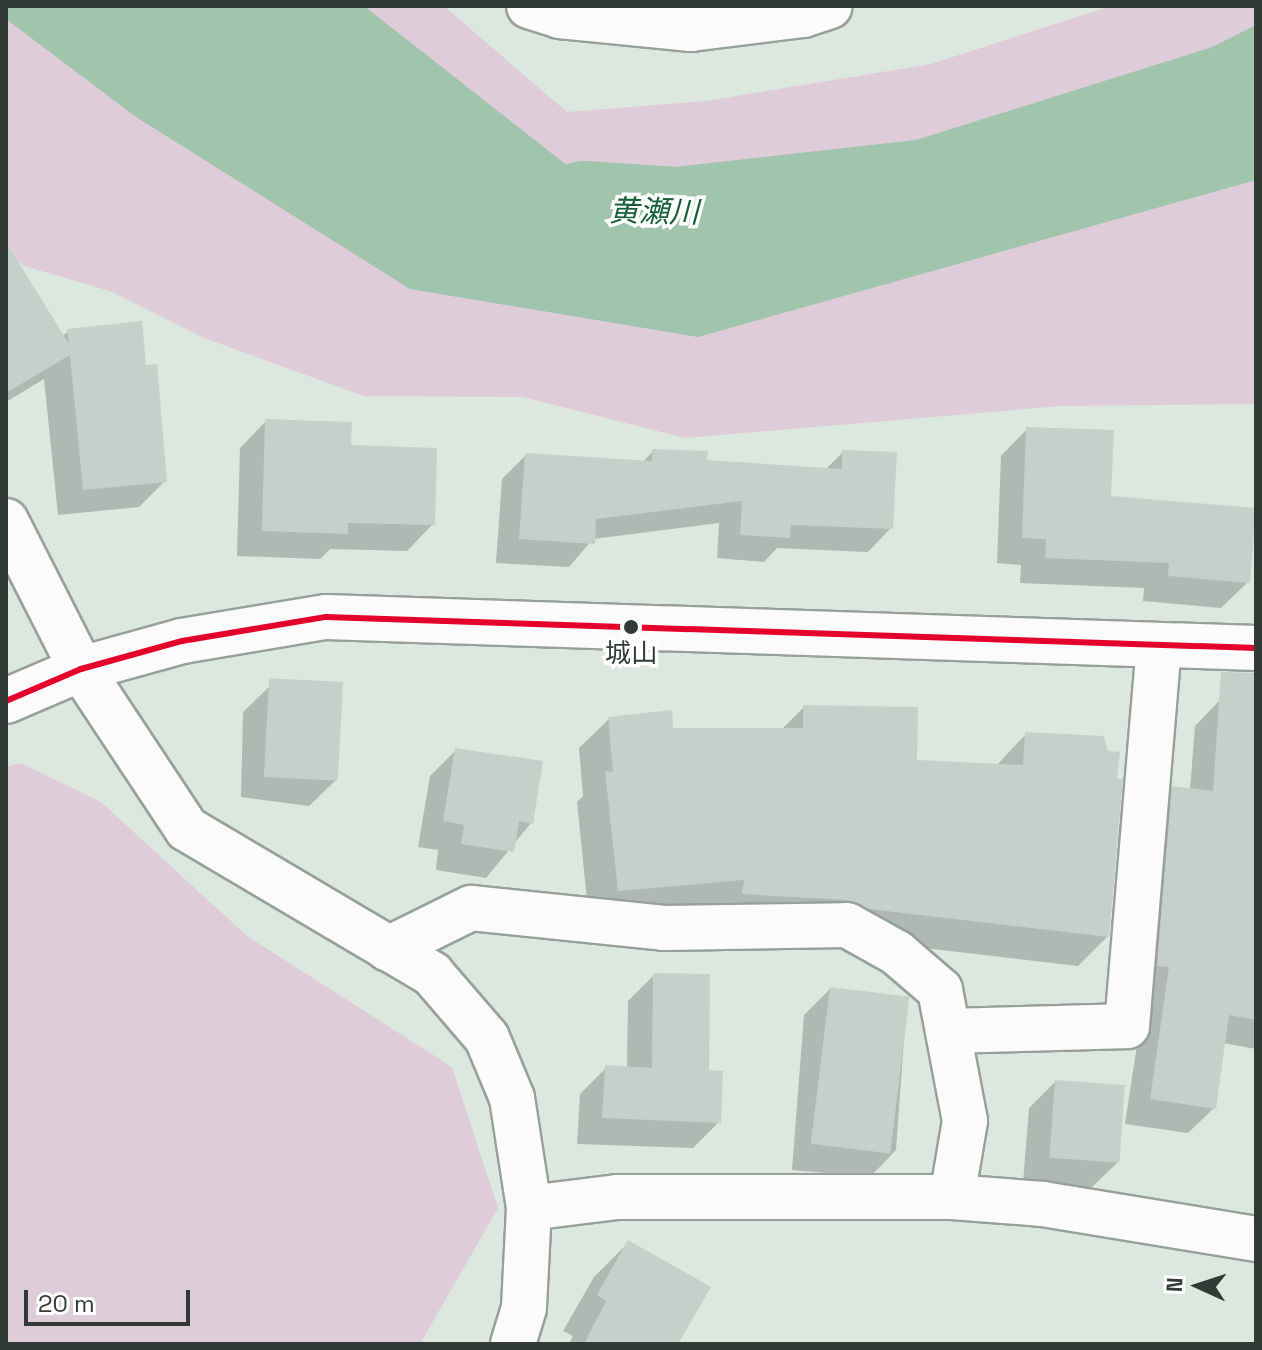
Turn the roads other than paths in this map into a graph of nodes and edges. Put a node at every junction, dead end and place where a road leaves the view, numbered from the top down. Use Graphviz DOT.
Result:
graph roads {
  1 [pos="529,6"];
  2 [pos="830,6"];
  3 [pos="6,521"];
  4 [pos="1159,645"];
  5 [pos="1256,648"];
  6 [pos="81,669"];
  7 [pos="6,701"];
  8 [pos="388,949"];
  9 [pos="952,1031"];
  10 [pos="952,1197"];
  11 [pos="529,1208"];
  12 [pos="1256,1239"];
  13 [pos="513,1344"];
  1 -- 2 [label="street"];
  3 -- 6 [label="street"];
  4 -- 5 [label="street"];
  4 -- 6 [label="street"];
  4 -- 9 [label="street"];
  6 -- 7 [label="street"];
  6 -- 8 [label="street"];
  8 -- 9 [label="street"];
  8 -- 11 [label="street"];
  9 -- 10 [label="street"];
  10 -- 11 [label="street"];
  10 -- 12 [label="street"];
  11 -- 13 [label="street"];
}
